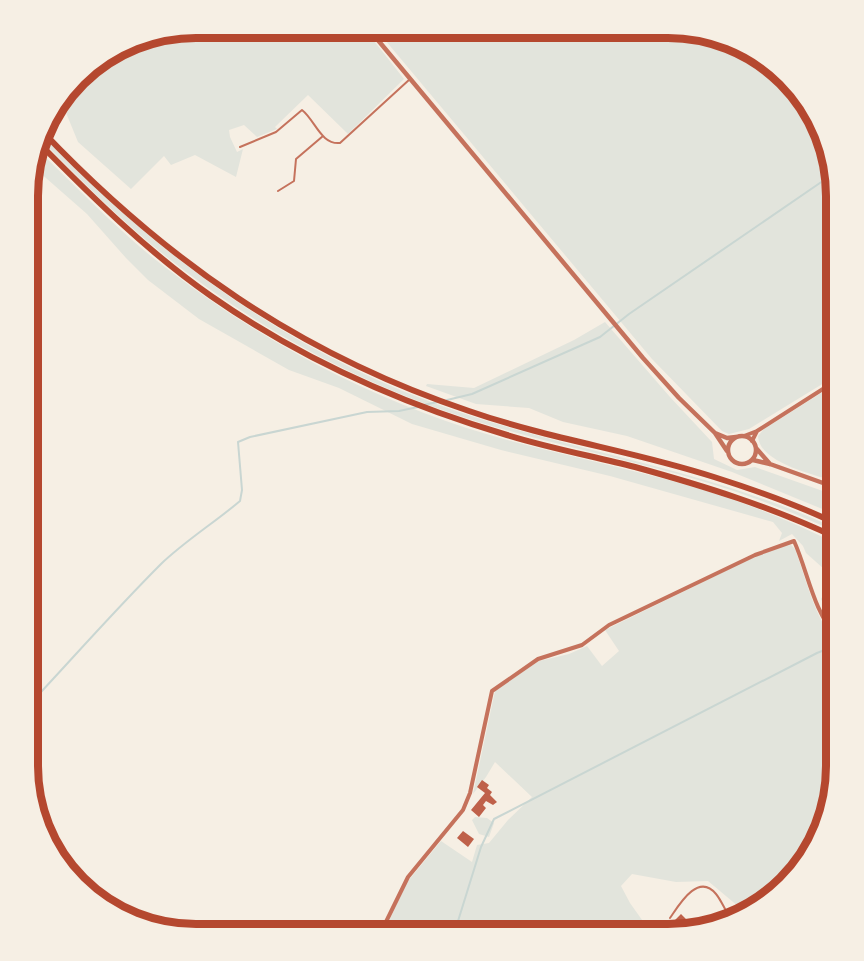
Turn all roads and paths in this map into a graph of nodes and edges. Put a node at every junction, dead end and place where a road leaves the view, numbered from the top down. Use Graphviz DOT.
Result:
graph roads {
  1 [pos="375,37"];
  2 [pos="410,79"];
  3 [pos="323,136"];
  4 [pos="49,137"];
  5 [pos="240,147"];
  6 [pos="45,149"];
  7 [pos="278,191"];
  8 [pos="826,387"];
  9 [pos="758,430"];
  10 [pos="716,433"];
  11 [pos="744,436"];
  12 [pos="736,437"];
  13 [pos="752,441"];
  14 [pos="756,448"];
  15 [pos="728,451"];
  16 [pos="753,460"];
  17 [pos="770,464"];
  18 [pos="826,484"];
  19 [pos="826,520"];
  20 [pos="826,533"];
  21 [pos="826,622"];
  22 [pos="727,912"];
  23 [pos="670,918"];
  24 [pos="385,923"];
  1 -- 2 [label="street"];
  2 -- 3 [label="lane"];
  2 -- 10 [label="street"];
  3 -- 5 [label="lane"];
  3 -- 7 [label="lane"];
  4 -- 19 [label="highway"];
  6 -- 20 [label="highway"];
  8 -- 9 [label="street"];
  9 -- 11 [label="street"];
  9 -- 13 [label="street"];
  10 -- 12 [label="street"];
  10 -- 15 [label="street"];
  11 -- 12 [label="street"];
  11 -- 13 [label="street"];
  12 -- 15 [label="street"];
  13 -- 14 [label="street"];
  14 -- 16 [label="street"];
  14 -- 17 [label="street"];
  15 -- 16 [label="street"];
  16 -- 17 [label="street"];
  17 -- 18 [label="street"];
  21 -- 24 [label="street"];
  22 -- 23 [label="lane"];
}
